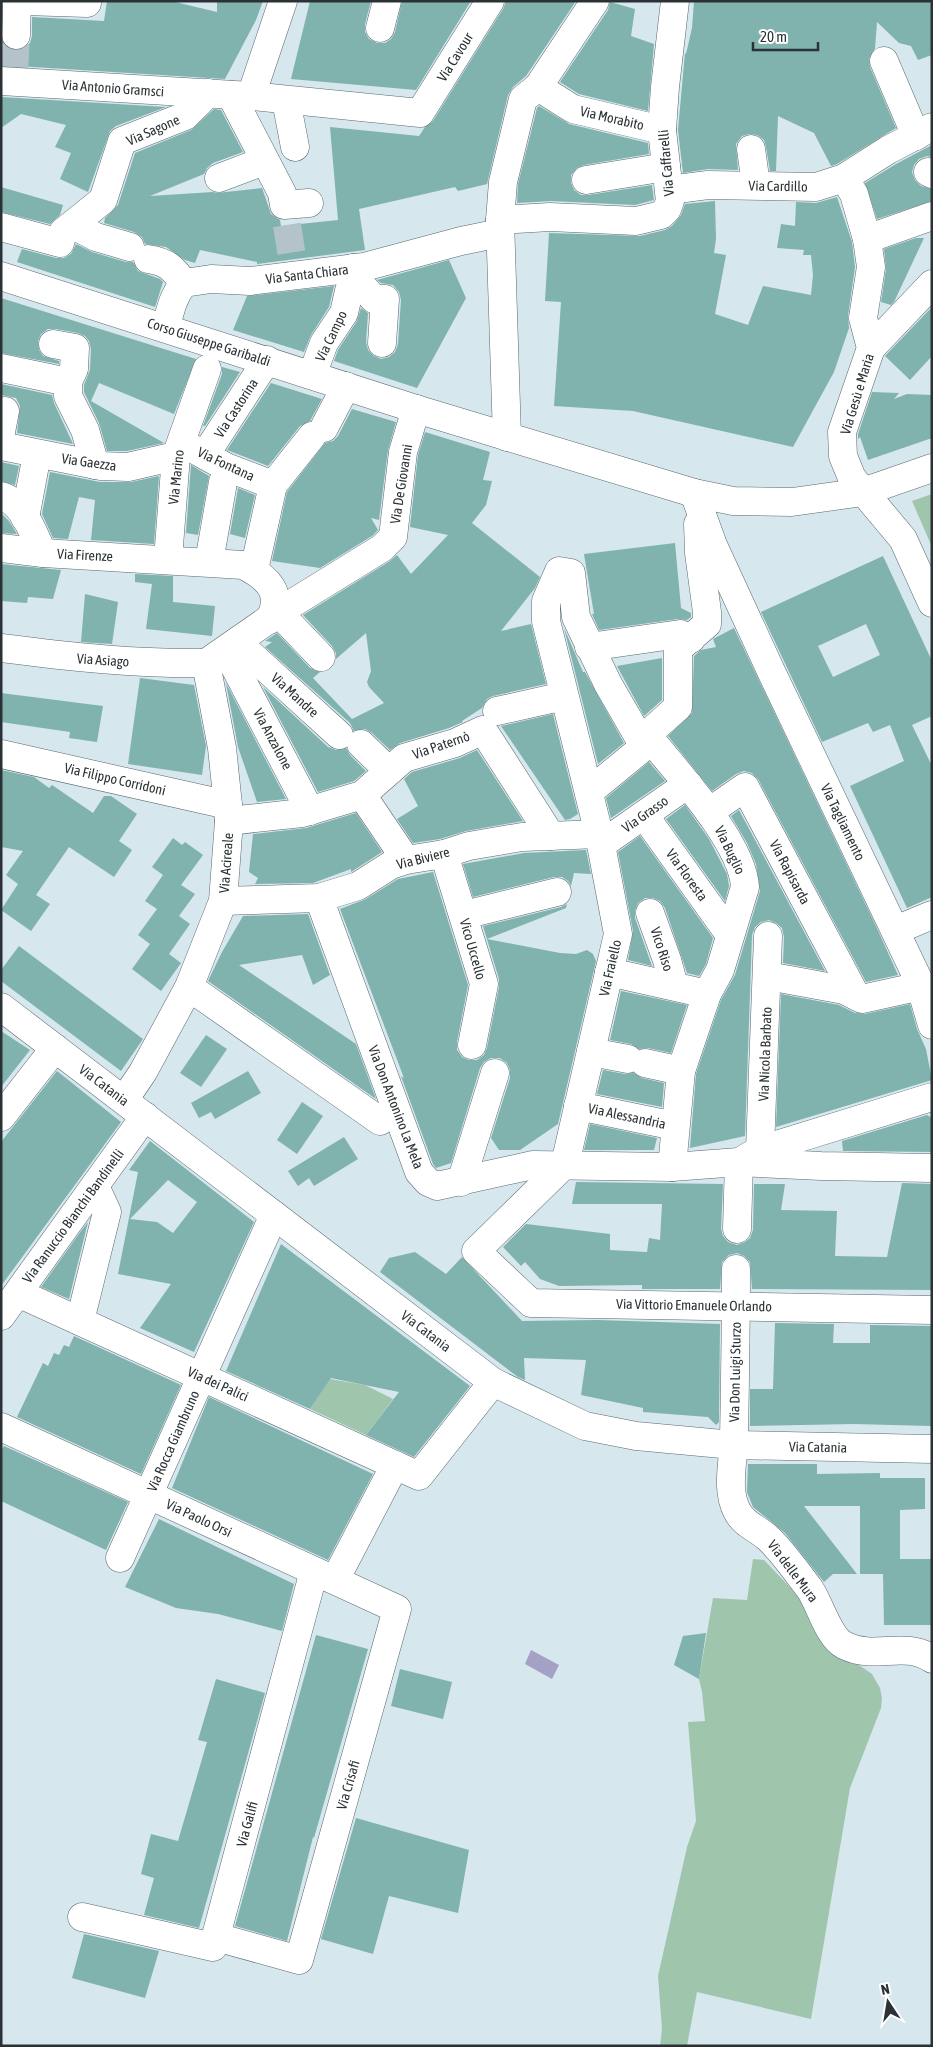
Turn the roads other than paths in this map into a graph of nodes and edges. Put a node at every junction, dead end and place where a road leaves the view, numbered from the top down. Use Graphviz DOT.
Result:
graph roads {
  1 [pos="283,1"];
  2 [pos="387,1"];
  3 [pos="490,1"];
  4 [pos="595,1"];
  5 [pos="675,1"];
  6 [pos="87,2"];
  7 [pos="18,14"];
  8 [pos="380,28"];
  9 [pos="884,61"];
  10 [pos="10,78"];
  11 [pos="538,87"];
  12 [pos="229,94"];
  13 [pos="286,100"];
  14 [pos="420,113"];
  15 [pos="662,130"];
  16 [pos="924,132"];
  17 [pos="295,147"];
  18 [pos="751,149"];
  19 [pos="264,161"];
  20 [pos="219,178"];
  21 [pos="844,178"];
  22 [pos="667,179"];
  23 [pos="586,180"];
  24 [pos="756,185"];
  25 [pos="293,211"];
  26 [pos="932,216"];
  27 [pos="550,218"];
  28 [pos="500,221"];
  29 [pos="73,225"];
  30 [pos="1,227"];
  31 [pos="867,239"];
  32 [pos="357,271"];
  33 [pos="1,276"];
  34 [pos="184,283"];
  35 [pos="932,284"];
  36 [pos="166,328"];
  37 [pos="382,343"];
  38 [pos="53,344"];
  39 [pos="871,348"];
  40 [pos="267,360"];
  41 [pos="1,368"];
  42 [pos="207,369"];
  43 [pos="312,375"];
  44 [pos="68,382"];
  45 [pos="346,386"];
  46 [pos="416,409"];
  47 [pos="507,437"];
  48 [pos="1,446"];
  49 [pos="178,449"];
  50 [pos="37,454"];
  51 [pos="205,455"];
  52 [pos="95,465"];
  53 [pos="932,468"];
  54 [pos="223,482"];
  55 [pos="273,485"];
  56 [pos="863,492"];
  57 [pos="1,496"];
  58 [pos="696,498"];
  59 [pos="25,518"];
  60 [pos="1,548"];
  61 [pos="43,553"];
  62 [pos="168,559"];
  63 [pos="257,560"];
  64 [pos="209,562"];
  65 [pos="932,603"];
  66 [pos="279,618"];
  67 [pos="546,621"];
  68 [pos="683,641"];
  69 [pos="589,647"];
  70 [pos="1,648"];
  71 [pos="231,655"];
  72 [pos="321,657"];
  73 [pos="564,696"];
  74 [pos="497,711"];
  75 [pos="646,740"];
  76 [pos="1,754"];
  77 [pos="389,771"];
  78 [pos="688,784"];
  79 [pos="589,792"];
  80 [pos="362,795"];
  81 [pos="310,811"];
  82 [pos="709,812"];
  83 [pos="229,813"];
  84 [pos="644,815"];
  85 [pos="551,836"];
  86 [pos="600,839"];
  87 [pos="444,854"];
  88 [pos="406,860"];
  89 [pos="557,892"];
  90 [pos="319,898"];
  91 [pos="223,901"];
  92 [pos="650,913"];
  93 [pos="932,914"];
  94 [pos="464,916"];
  95 [pos="896,930"];
  96 [pos="730,935"];
  97 [pos="768,936"];
  98 [pos="609,972"];
  99 [pos="768,976"];
  100 [pos="674,986"];
  101 [pos="921,986"];
  102 [pos="189,987"];
  103 [pos="707,994"];
  104 [pos="856,996"];
  105 [pos="1,1007"];
  106 [pos="932,1025"];
  107 [pos="472,1045"];
  108 [pos="55,1048"];
  109 [pos="591,1052"];
  110 [pos="681,1071"];
  111 [pos="495,1074"];
  112 [pos="932,1097"];
  113 [pos="578,1106"];
  114 [pos="134,1108"];
  115 [pos="1,1117"];
  116 [pos="380,1121"];
  117 [pos="824,1130"];
  118 [pos="673,1147"];
  119 [pos="750,1157"];
  120 [pos="565,1164"];
  121 [pos="821,1166"];
  122 [pos="932,1168"];
  123 [pos="461,1182"];
  124 [pos="95,1186"];
  125 [pos="274,1215"];
  126 [pos="737,1228"];
  127 [pos="736,1269"];
  128 [pos="18,1293"];
  129 [pos="736,1306"];
  130 [pos="932,1310"];
  131 [pos="1,1316"];
  132 [pos="80,1321"];
  133 [pos="202,1377"];
  134 [pos="493,1382"];
  135 [pos="1,1427"];
  136 [pos="734,1445"];
  137 [pos="932,1448"];
  138 [pos="407,1470"];
  139 [pos="148,1495"];
  140 [pos="120,1558"];
  141 [pos="325,1576"];
  142 [pos="397,1609"];
  143 [pos="932,1659"];
  144 [pos="82,1917"];
  145 [pos="216,1937"];
  1 -- 12 [label="street"];
  2 -- 8 [label="street"];
  3 -- 14 [label="street, Via Cavour"];
  4 -- 11 [label="street"];
  5 -- 15 [label="street, Via Caffarelli"];
  6 -- 7 [label="street"];
  9 -- 16 [label="street"];
  10 -- 12 [label="street, Via Antonio Gramsci"];
  11 -- 15 [label="street, Via Morabito"];
  11 -- 28 [label="street"];
  12 -- 13 [label="street, Via Antonio Gramsci"];
  12 -- 19 [label="street"];
  12 -- 29 [label="street, Via Sagone"];
  13 -- 14 [label="street, Via Antonio Gramsci"];
  13 -- 17 [label="street"];
  15 -- 22 [label="street, Via Caffarelli"];
  16 -- 21 [label="street, Via Cardillo"];
  18 -- 24 [label="street"];
  19 -- 20 [label="street"];
  19 -- 25 [label="street"];
  21 -- 24 [label="street, Via Cardillo"];
  21 -- 31 [label="street, Via Gesù e Maria"];
  22 -- 23 [label="street, Via Cardillo"];
  22 -- 24 [label="street, Via Cardillo"];
  22 -- 27 [label="street, Via Caffarelli"];
  26 -- 31 [label="street"];
  27 -- 28 [label="street, Via Santa Chiara"];
  28 -- 32 [label="street, Via Santa Chiara"];
  28 -- 47 [label="street"];
  29 -- 30 [label="street, Via Sagone"];
  29 -- 34 [label="street"];
  31 -- 39 [label="street, Via Gesù e Maria"];
  32 -- 34 [label="street, Via Santa Chiara"];
  32 -- 37 [label="street"];
  32 -- 43 [label="street, Via Campo"];
  33 -- 36 [label="street, Corso Giuseppe Garibaldi"];
  34 -- 36 [label="street"];
  35 -- 39 [label="street"];
  36 -- 40 [label="street, Corso Giuseppe Garibaldi"];
  38 -- 44 [label="street"];
  39 -- 56 [label="street, Via Gesù e Maria"];
  40 -- 43 [label="street, Corso Giuseppe Garibaldi"];
  40 -- 51 [label="street, Via Castorina"];
  41 -- 44 [label="street"];
  42 -- 49 [label="street, Via Marino"];
  43 -- 45 [label="street, Corso Giuseppe Garibaldi"];
  44 -- 52 [label="street"];
  45 -- 46 [label="street, Corso Giuseppe Garibaldi"];
  45 -- 55 [label="street"];
  46 -- 47 [label="street, Corso Giuseppe Garibaldi"];
  46 -- 66 [label="street, Via De Giovanni"];
  47 -- 58 [label="street, Corso Giuseppe Garibaldi"];
  48 -- 50 [label="street, Via Gaezza"];
  49 -- 51 [label="street, Via Fontana"];
  49 -- 52 [label="street, Via Gaezza"];
  49 -- 62 [label="street, Via Marino"];
  50 -- 52 [label="street, Via Gaezza"];
  50 -- 59 [label="street"];
  51 -- 55 [label="street, Via Fontana"];
  53 -- 56 [label="street, Corso Giuseppe Garibaldi"];
  54 -- 64 [label="street"];
  55 -- 63 [label="street"];
  56 -- 58 [label="street, Corso Giuseppe Garibaldi"];
  56 -- 65 [label="street, Via Gesù e Maria"];
  57 -- 59 [label="street"];
  58 -- 68 [label="street"];
  58 -- 95 [label="street, Via Tagliamento"];
  59 -- 61 [label="street"];
  60 -- 61 [label="street, Via Firenze"];
  61 -- 62 [label="street, Via Firenze"];
  62 -- 64 [label="street, Via Firenze"];
  63 -- 64 [label="street, Via Firenze"];
  63 -- 66 [label="street"];
  66 -- 71 [label="street, Via De Giovanni"];
  66 -- 72 [label="street"];
  67 -- 69 [label="street, Via Buglio"];
  67 -- 73 [label="street, Via Fraiello"];
  68 -- 69 [label="street"];
  68 -- 75 [label="street"];
  69 -- 75 [label="street, Via Buglio"];
  70 -- 71 [label="street, Via Asiago"];
  71 -- 77 [label="street, Via Mandre"];
  71 -- 81 [label="street, Via Anzalone"];
  71 -- 83 [label="street, Via Acireale"];
  73 -- 74 [label="street"];
  73 -- 79 [label="street, Via Fraiello"];
  75 -- 78 [label="street, Via Buglio"];
  75 -- 79 [label="street"];
  76 -- 83 [label="street, Via Filippo Corridoni"];
  77 -- 80 [label="street, Via Paternò"];
  77 -- 85 [label="street, Via Paternò"];
  78 -- 82 [label="street, Via Buglio"];
  78 -- 84 [label="street, Via Grasso"];
  79 -- 86 [label="street, Via Fraiello"];
  80 -- 81 [label="street, Via Paternò"];
  80 -- 88 [label="street"];
  81 -- 83 [label="street, Via Paternò"];
  82 -- 96 [label="street, Via Buglio"];
  82 -- 104 [label="street, Via Rapisarda"];
  83 -- 91 [label="street, Via Acireale"];
  84 -- 86 [label="street, Via Grasso"];
  84 -- 96 [label="street, Via Floresta"];
  85 -- 86 [label="street, Via Biviere"];
  85 -- 87 [label="street, Via Biviere"];
  86 -- 98 [label="street, Via Fraiello"];
  87 -- 88 [label="street, Via Biviere"];
  87 -- 94 [label="street, Vico Uccello"];
  88 -- 90 [label="street, Via Biviere"];
  89 -- 94 [label="street"];
  90 -- 91 [label="street, Via Biviere"];
  90 -- 123 [label="street, Via Don Antonino La Mela"];
  91 -- 102 [label="street, Via Acireale"];
  92 -- 100 [label="street, Vico Riso"];
  93 -- 95 [label="street"];
  94 -- 107 [label="street, Vico Uccello"];
  95 -- 101 [label="street, Via Tagliamento"];
  96 -- 103 [label="street, Via Buglio"];
  97 -- 99 [label="street, Via Nicola Barbato"];
  98 -- 100 [label="street"];
  98 -- 109 [label="street, Via Fraiello"];
  99 -- 104 [label="street"];
  99 -- 119 [label="street, Via Nicola Barbato"];
  100 -- 103 [label="street"];
  101 -- 104 [label="street"];
  101 -- 106 [label="street, Via Tagliamento"];
  102 -- 114 [label="street, Via Acireale"];
  102 -- 116 [label="street"];
  103 -- 110 [label="street, Via Buglio"];
  105 -- 108 [label="street, Via Catania"];
  108 -- 114 [label="street, Via Catania"];
  108 -- 115 [label="street"];
  109 -- 110 [label="street"];
  109 -- 113 [label="street, Via Fraiello"];
  110 -- 118 [label="street, Via Buglio"];
  111 -- 123 [label="street"];
  112 -- 117 [label="street"];
  113 -- 118 [label="street, Via Alessandria"];
  113 -- 120 [label="street, Via Fraiello"];
  114 -- 124 [label="street, Via Ranuccio Bianchi Bandinelli"];
  114 -- 125 [label="street, Via Catania"];
  117 -- 119 [label="street"];
  117 -- 121 [label="street"];
  118 -- 119 [label="street"];
  118 -- 120 [label="street, Via Don Antonino La Mela"];
  119 -- 121 [label="street"];
  119 -- 126 [label="street"];
  120 -- 123 [label="street, Via Don Antonino La Mela"];
  120 -- 129 [label="street, Via Vittorio Emanuele Orlando"];
  121 -- 122 [label="street"];
  124 -- 128 [label="street, Via Ranuccio Bianchi Bandinelli"];
  124 -- 132 [label="street"];
  125 -- 133 [label="street, Via Rocca Giambruno"];
  125 -- 134 [label="street, Via Catania"];
  127 -- 129 [label="street, Via Don Luigi Sturzo"];
  128 -- 131 [label="street, Via Ranuccio Bianchi Bandinelli"];
  128 -- 132 [label="street, Via dei Palici"];
  129 -- 130 [label="street, Via Vittorio Emanuele Orlando"];
  129 -- 136 [label="street, Via Don Luigi Sturzo"];
  132 -- 133 [label="street, Via dei Palici"];
  133 -- 138 [label="street, Via dei Palici"];
  133 -- 139 [label="street, Via Rocca Giambruno"];
  134 -- 136 [label="street, Via Catania"];
  134 -- 138 [label="street, Via Galifi"];
  135 -- 139 [label="street, Via Paolo Orsi"];
  136 -- 137 [label="street, Via Catania"];
  136 -- 143 [label="street, Via delle Mura"];
  138 -- 141 [label="street, Via Galifi"];
  139 -- 140 [label="street, Via Rocca Giambruno"];
  139 -- 141 [label="street, Via Paolo Orsi"];
  141 -- 142 [label="street, Via Paolo Orsi"];
  141 -- 145 [label="street, Via Galifi"];
  142 -- 145 [label="street, Via Crisafi"];
  144 -- 145 [label="street"];
}
